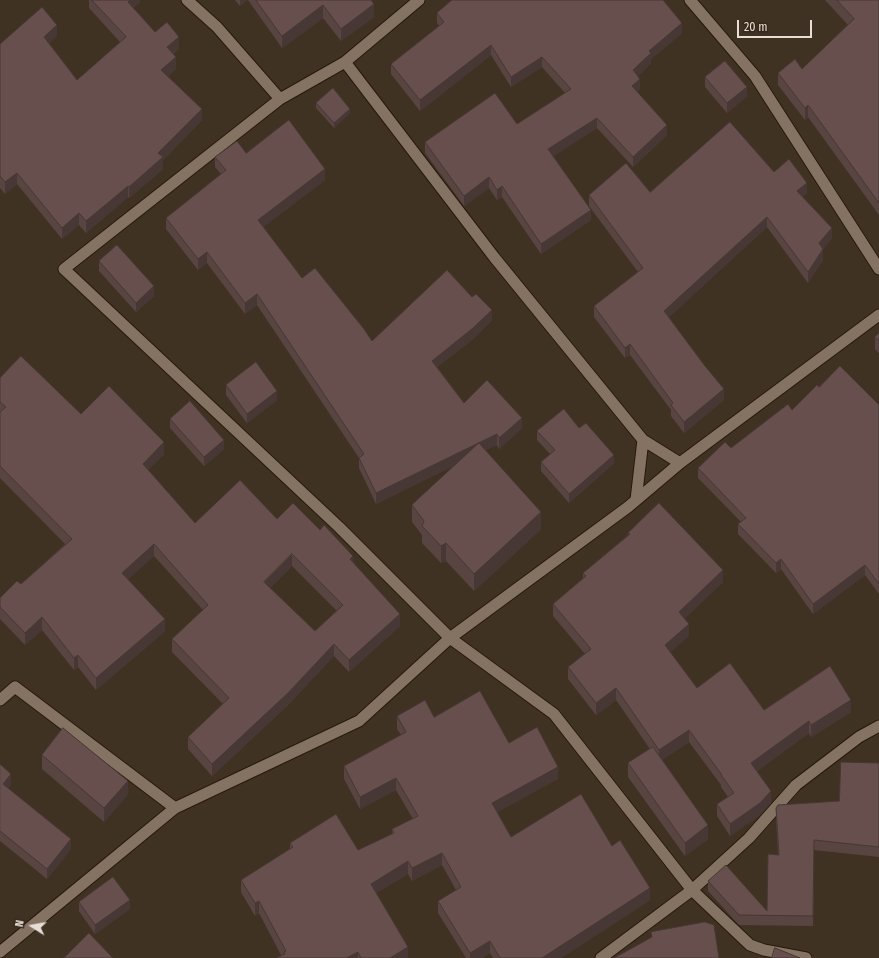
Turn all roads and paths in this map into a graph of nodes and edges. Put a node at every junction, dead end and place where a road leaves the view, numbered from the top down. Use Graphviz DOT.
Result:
graph roads {
  1 [pos="187,0"];
  2 [pos="419,0"];
  3 [pos="690,0"];
  4 [pos="345,62"];
  5 [pos="280,99"];
  6 [pos="879,269"];
  7 [pos="879,315"];
  8 [pos="643,440"];
  9 [pos="680,463"];
  10 [pos="636,500"];
  11 [pos="450,638"];
  12 [pos="0,700"];
  13 [pos="879,726"];
  14 [pos="175,808"];
  15 [pos="692,890"];
  16 [pos="0,952"];
  17 [pos="601,958"];
  18 [pos="806,958"];
  1 -- 5 [label="street"];
  2 -- 4 [label="street"];
  3 -- 6 [label="street"];
  4 -- 5 [label="street"];
  4 -- 8 [label="street"];
  5 -- 11 [label="street"];
  7 -- 9 [label="street"];
  8 -- 9 [label="street"];
  8 -- 10 [label="street"];
  9 -- 10 [label="street"];
  10 -- 11 [label="street"];
  11 -- 14 [label="street"];
  11 -- 15 [label="street"];
  12 -- 14 [label="street"];
  13 -- 15 [label="street"];
  14 -- 16 [label="street"];
  15 -- 17 [label="street"];
  15 -- 18 [label="street"];
}
